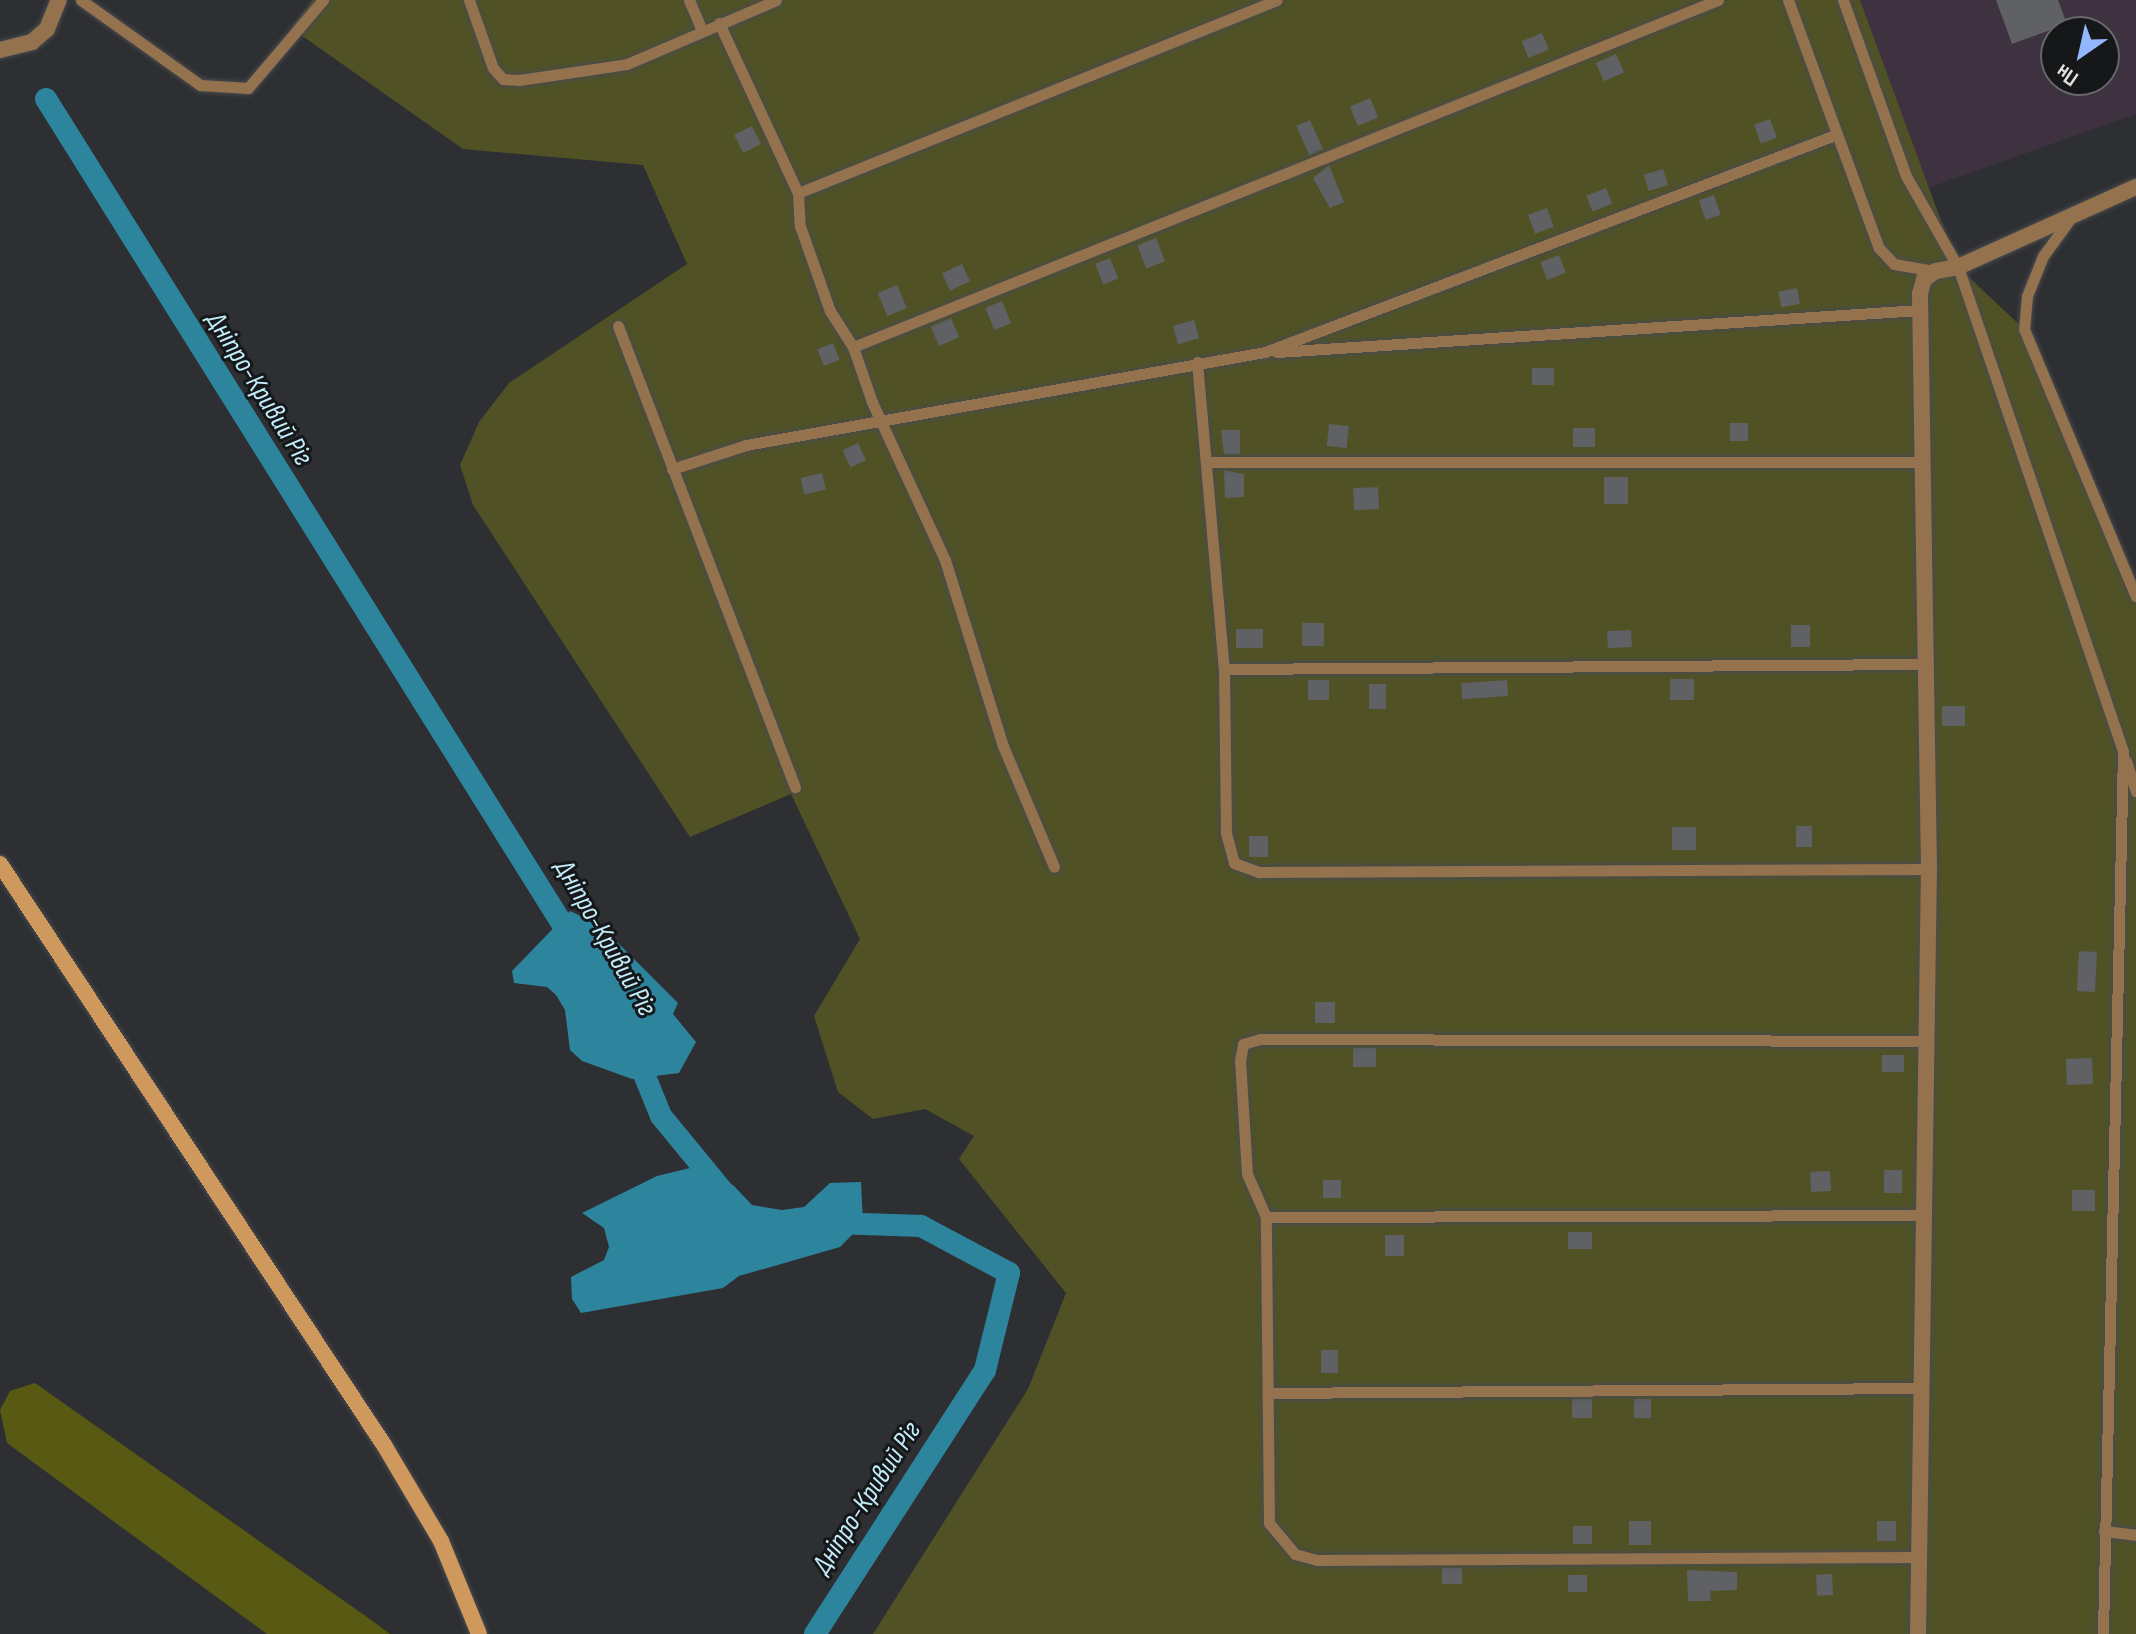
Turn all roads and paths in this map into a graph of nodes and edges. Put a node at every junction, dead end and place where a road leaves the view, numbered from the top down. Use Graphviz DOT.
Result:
graph roads {
  1 [pos="59,0"];
  2 [pos="81,0"];
  3 [pos="323,0"];
  4 [pos="469,0"];
  5 [pos="689,0"];
  6 [pos="776,0"];
  7 [pos="1277,0"];
  8 [pos="1718,0"];
  9 [pos="1788,0"];
  10 [pos="1843,0"];
  11 [pos="719,23"];
  12 [pos="702,30"];
  13 [pos="0,50"];
  14 [pos="1835,135"];
  15 [pos="2136,187"];
  16 [pos="798,193"];
  17 [pos="2078,209"];
  18 [pos="1958,267"];
  19 [pos="1936,271"];
  20 [pos="1920,310"];
  21 [pos="618,326"];
  22 [pos="853,347"];
  23 [pos="1265,352"];
  24 [pos="1197,362"];
  25 [pos="880,420"];
  26 [pos="1208,462"];
  27 [pos="1923,462"];
  28 [pos="672,469"];
  29 [pos="2136,597"];
  30 [pos="1928,664"];
  31 [pos="1224,669"];
  32 [pos="2123,751"];
  33 [pos="795,787"];
  34 [pos="2136,791"];
  35 [pos="0,864"];
  36 [pos="1054,867"];
  37 [pos="1929,869"];
  38 [pos="1927,1041"];
  39 [pos="1925,1215"];
  40 [pos="1266,1217"];
  41 [pos="1921,1388"];
  42 [pos="1268,1393"];
  43 [pos="2104,1531"];
  44 [pos="2136,1535"];
  45 [pos="1915,1557"];
  46 [pos="479,1634"];
  47 [pos="1918,1634"];
  48 [pos="2103,1634"];
  1 -- 13 [label="street"];
  2 -- 3 [label="lane"];
  4 -- 12 [label="lane"];
  5 -- 12 [label="lane"];
  6 -- 11 [label="lane"];
  7 -- 16 [label="lane"];
  8 -- 22 [label="lane"];
  9 -- 14 [label="lane"];
  10 -- 18 [label="lane"];
  11 -- 12 [label="lane"];
  11 -- 16 [label="lane"];
  14 -- 19 [label="lane"];
  14 -- 23 [label="lane"];
  15 -- 17 [label="street"];
  16 -- 22 [label="lane"];
  17 -- 18 [label="street"];
  17 -- 29 [label="lane"];
  18 -- 19 [label="street"];
  18 -- 32 [label="lane"];
  19 -- 20 [label="street"];
  20 -- 23 [label="lane"];
  20 -- 27 [label="street"];
  21 -- 28 [label="lane"];
  22 -- 25 [label="lane"];
  23 -- 24 [label="lane"];
  24 -- 25 [label="lane"];
  24 -- 26 [label="lane"];
  25 -- 28 [label="lane"];
  25 -- 36 [label="lane"];
  26 -- 27 [label="lane"];
  26 -- 31 [label="lane"];
  27 -- 30 [label="street"];
  28 -- 33 [label="lane"];
  30 -- 31 [label="lane"];
  30 -- 37 [label="street"];
  31 -- 37 [label="lane"];
  32 -- 34 [label="lane"];
  32 -- 43 [label="lane"];
  35 -- 46 [label="main road"];
  37 -- 38 [label="street"];
  38 -- 39 [label="street"];
  38 -- 40 [label="lane"];
  39 -- 40 [label="lane"];
  39 -- 41 [label="street"];
  40 -- 42 [label="lane"];
  41 -- 42 [label="lane"];
  41 -- 45 [label="street"];
  42 -- 45 [label="lane"];
  43 -- 44 [label="lane"];
  43 -- 48 [label="lane"];
  45 -- 47 [label="street"];
}
